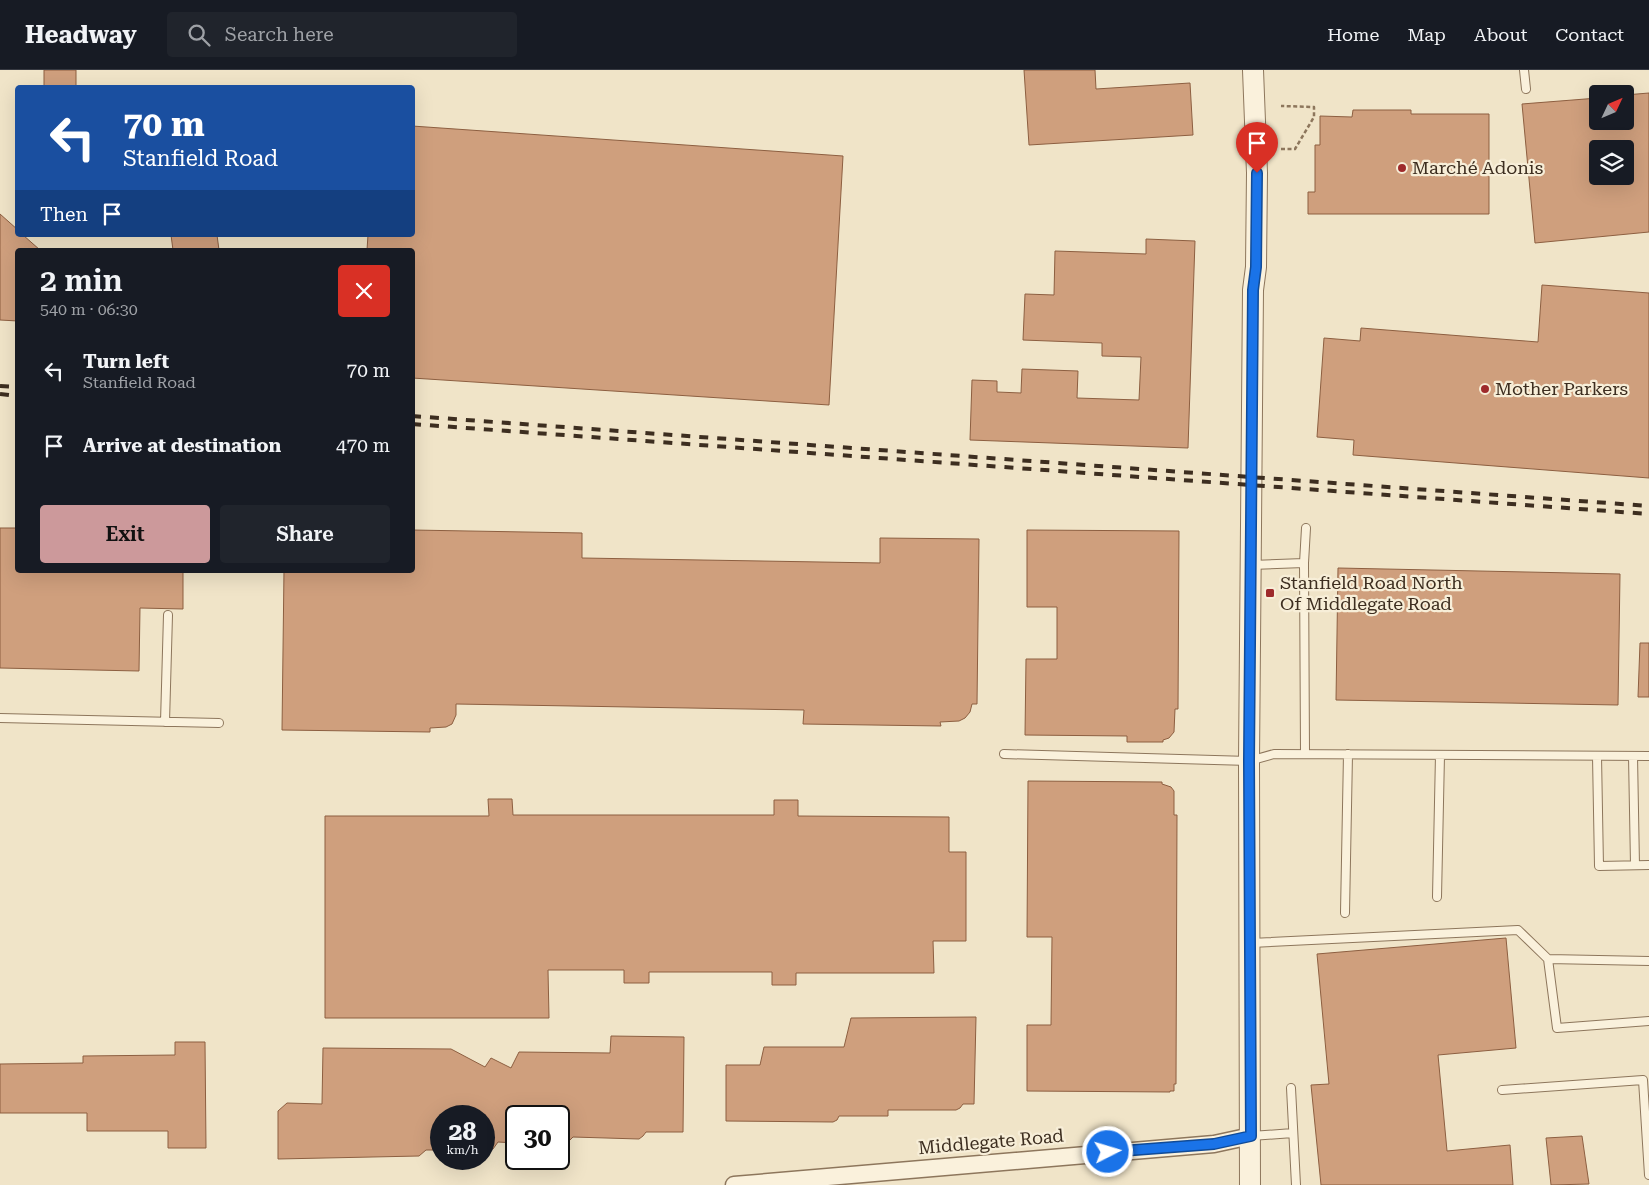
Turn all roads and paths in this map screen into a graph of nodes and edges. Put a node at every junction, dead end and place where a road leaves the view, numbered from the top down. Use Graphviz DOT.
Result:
graph roads {
  1 [pos="1253,70"];
  2 [pos="1524,70"];
  3 [pos="1526,89"];
  4 [pos="1281,106"];
  5 [pos="1281,149"];
  6 [pos="1306,528"];
  7 [pos="1304,563"];
  8 [pos="1251,565"];
  9 [pos="168,615"];
  10 [pos="0,718"];
  11 [pos="165,722"];
  12 [pos="219,723"];
  13 [pos="1004,754"];
  14 [pos="1305,754"];
  15 [pos="1348,754"];
  16 [pos="1440,755"];
  17 [pos="1597,756"];
  18 [pos="1633,756"];
  19 [pos="1649,756"];
  20 [pos="1249,761"];
  21 [pos="1635,865"];
  22 [pos="1649,865"];
  23 [pos="1438,897"];
  24 [pos="1345,913"];
  25 [pos="1250,943"];
  26 [pos="1548,959"];
  27 [pos="1649,961"];
  28 [pos="1649,1021"];
  29 [pos="1646,1078"];
  30 [pos="1291,1088"];
  31 [pos="1502,1090"];
  32 [pos="1293,1132"];
  33 [pos="1251,1136"];
  34 [pos="1648,1138"];
  35 [pos="1649,1175"];
  36 [pos="734,1185"];
  37 [pos="1250,1185"];
  38 [pos="1296,1185"];
  1 -- 8 [label="street"];
  2 -- 3 [label="lane"];
  4 -- 5 [label="path"];
  6 -- 7 [label="lane"];
  7 -- 8 [label="lane"];
  7 -- 14 [label="lane"];
  8 -- 20 [label="street"];
  9 -- 11 [label="lane"];
  10 -- 11 [label="lane"];
  11 -- 12 [label="lane"];
  13 -- 20 [label="lane"];
  14 -- 15 [label="lane"];
  14 -- 20 [label="lane"];
  15 -- 16 [label="lane"];
  15 -- 24 [label="lane"];
  16 -- 17 [label="lane"];
  16 -- 23 [label="lane"];
  17 -- 18 [label="lane"];
  17 -- 21 [label="lane"];
  18 -- 19 [label="lane"];
  18 -- 21 [label="lane"];
  20 -- 25 [label="street"];
  21 -- 22 [label="lane"];
  25 -- 26 [label="lane"];
  25 -- 33 [label="street"];
  26 -- 27 [label="lane"];
  26 -- 28 [label="lane"];
  29 -- 31 [label="lane"];
  29 -- 34 [label="lane"];
  30 -- 32 [label="lane"];
  32 -- 33 [label="lane"];
  32 -- 38 [label="lane"];
  33 -- 36 [label="street, Middlegate Road"];
  33 -- 37 [label="street"];
  34 -- 35 [label="lane"];
}
